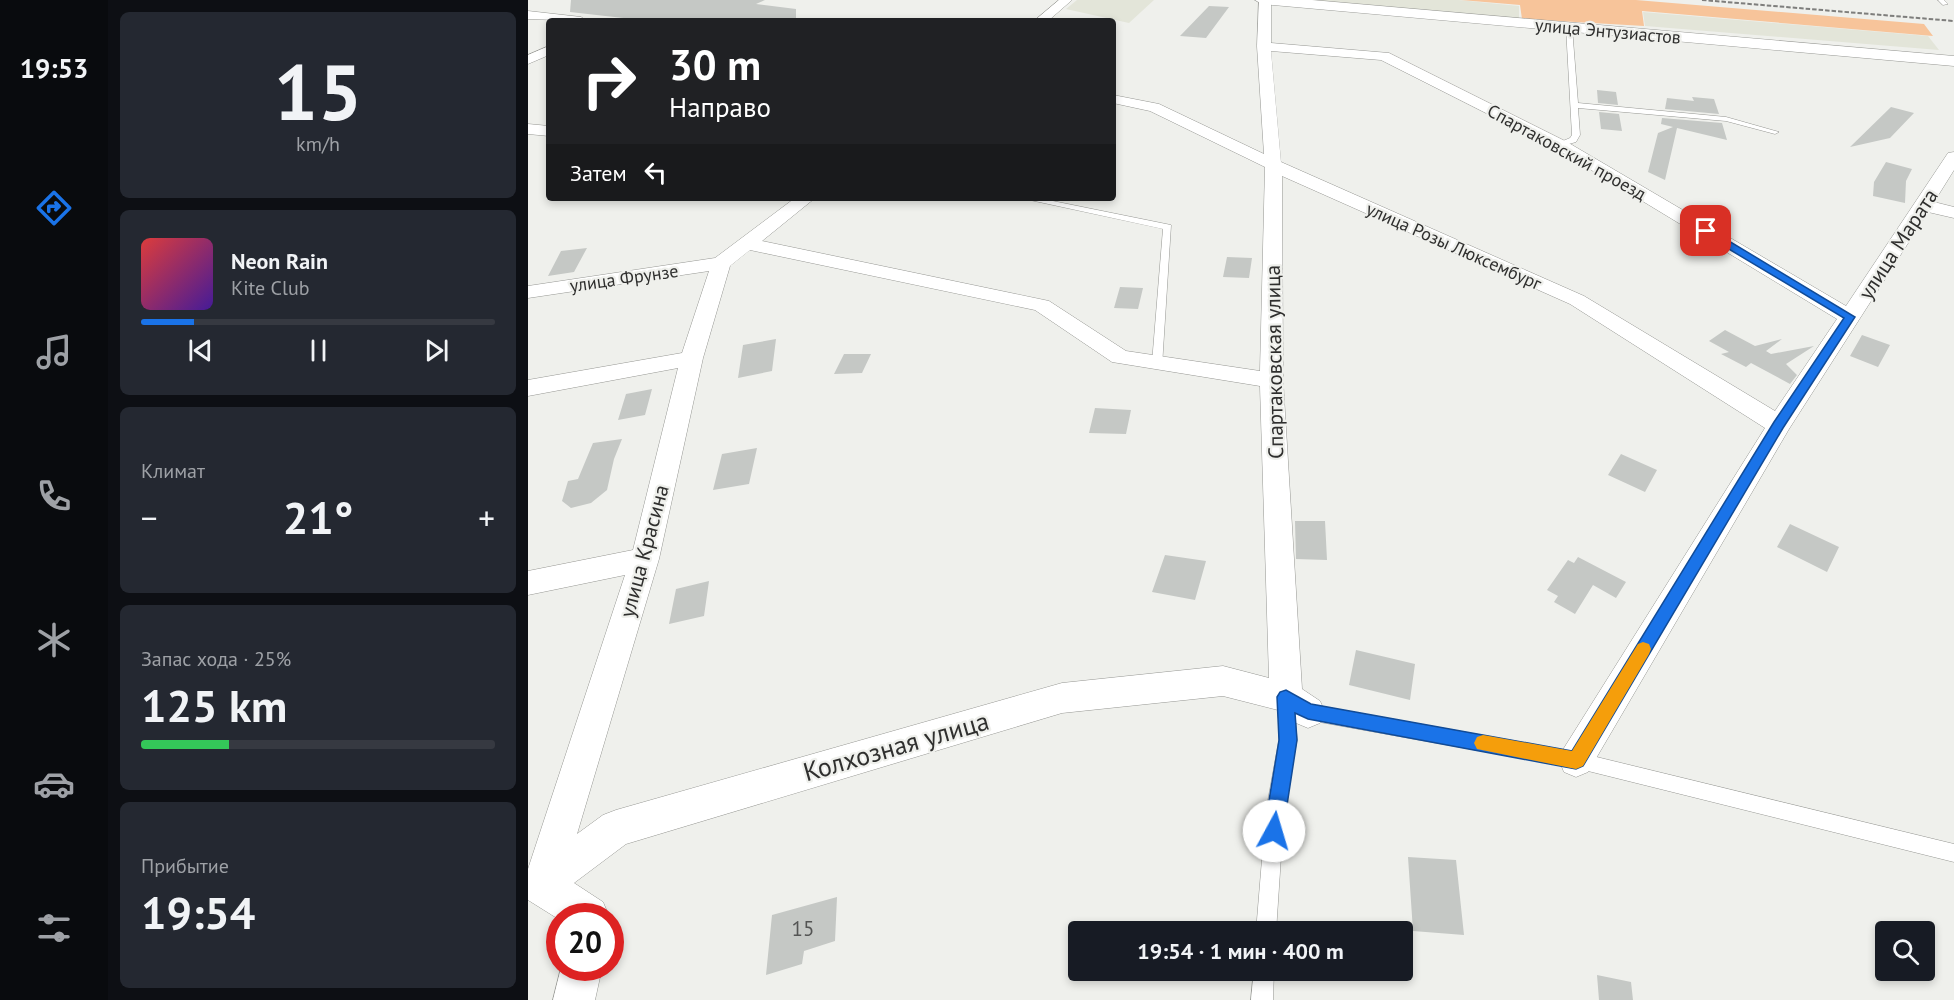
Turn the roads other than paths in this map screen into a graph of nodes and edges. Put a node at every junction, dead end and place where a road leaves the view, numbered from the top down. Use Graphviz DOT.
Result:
graph roads {
  1 [pos="1066,0"];
  2 [pos="1264,0"];
  3 [pos="528,15"];
  4 [pos="554,18"];
  5 [pos="1044,18"];
  6 [pos="1569,27"];
  7 [pos="1264,46"];
  8 [pos="546,51"];
  9 [pos="528,60"];
  10 [pos="1954,61"];
  11 [pos="1116,100"];
  12 [pos="1574,105"];
  13 [pos="528,129"];
  14 [pos="546,131"];
  15 [pos="1775,132"];
  16 [pos="1561,145"];
  17 [pos="1952,165"];
  18 [pos="1273,166"];
  19 [pos="802,201"];
  20 [pos="1040,201"];
  21 [pos="1924,204"];
  22 [pos="1954,213"];
  23 [pos="745,243"];
  24 [pos="721,263"];
  25 [pos="528,292"];
  26 [pos="1850,317"];
  27 [pos="692,358"];
  28 [pos="1158,363"];
  29 [pos="1271,380"];
  30 [pos="528,388"];
  31 [pos="1779,425"];
  32 [pos="645,559"];
  33 [pos="528,583"];
  34 [pos="1297,704"];
  35 [pos="1576,760"];
  36 [pos="1954,853"];
  37 [pos="535,886"];
  38 [pos="566,903"];
  39 [pos="1267,921"];
  40 [pos="579,981"];
  41 [pos="1263,981"];
  42 [pos="574,1000"];
  43 [pos="1262,1000"];
  1 -- 5 [label="street"];
  2 -- 6 [label="street, улица Энтузиастов"];
  2 -- 7 [label="street, Спартаковская улица"];
  3 -- 4 [label="street"];
  6 -- 10 [label="street, улица Энтузиастов"];
  6 -- 12 [label="lane"];
  7 -- 16 [label="street, Спартаковский проезд"];
  7 -- 18 [label="street, Спартаковская улица"];
  8 -- 9 [label="street"];
  11 -- 18 [label="street, улица Розы Люксембург"];
  12 -- 15 [label="lane"];
  12 -- 16 [label="lane"];
  13 -- 14 [label="street"];
  16 -- 26 [label="street, Спартаковский проезд"];
  17 -- 21 [label="street, улица Марата"];
  18 -- 29 [label="street, Спартаковская улица"];
  18 -- 31 [label="street, улица Розы Люксембург"];
  19 -- 23 [label="street"];
  20 -- 28 [label="lane"];
  21 -- 22 [label="street"];
  21 -- 26 [label="street, улица Марата"];
  23 -- 24 [label="street"];
  23 -- 28 [label="street"];
  24 -- 25 [label="street, улица Фрунзе"];
  24 -- 27 [label="street, улица Красина"];
  26 -- 31 [label="street, улица Марата"];
  27 -- 30 [label="street"];
  27 -- 32 [label="street, улица Красина"];
  28 -- 29 [label="street"];
  29 -- 34 [label="street, Спартаковская улица"];
  31 -- 35 [label="street, улица Марата"];
  32 -- 33 [label="street"];
  32 -- 37 [label="street, улица Красина"];
  34 -- 35 [label="lane"];
  34 -- 37 [label="street, Колхозная улица"];
  34 -- 39 [label="lane"];
  35 -- 36 [label="lane"];
  37 -- 38 [label="street"];
  40 -- 42 [label="street"];
  41 -- 43 [label="lane"];
}
